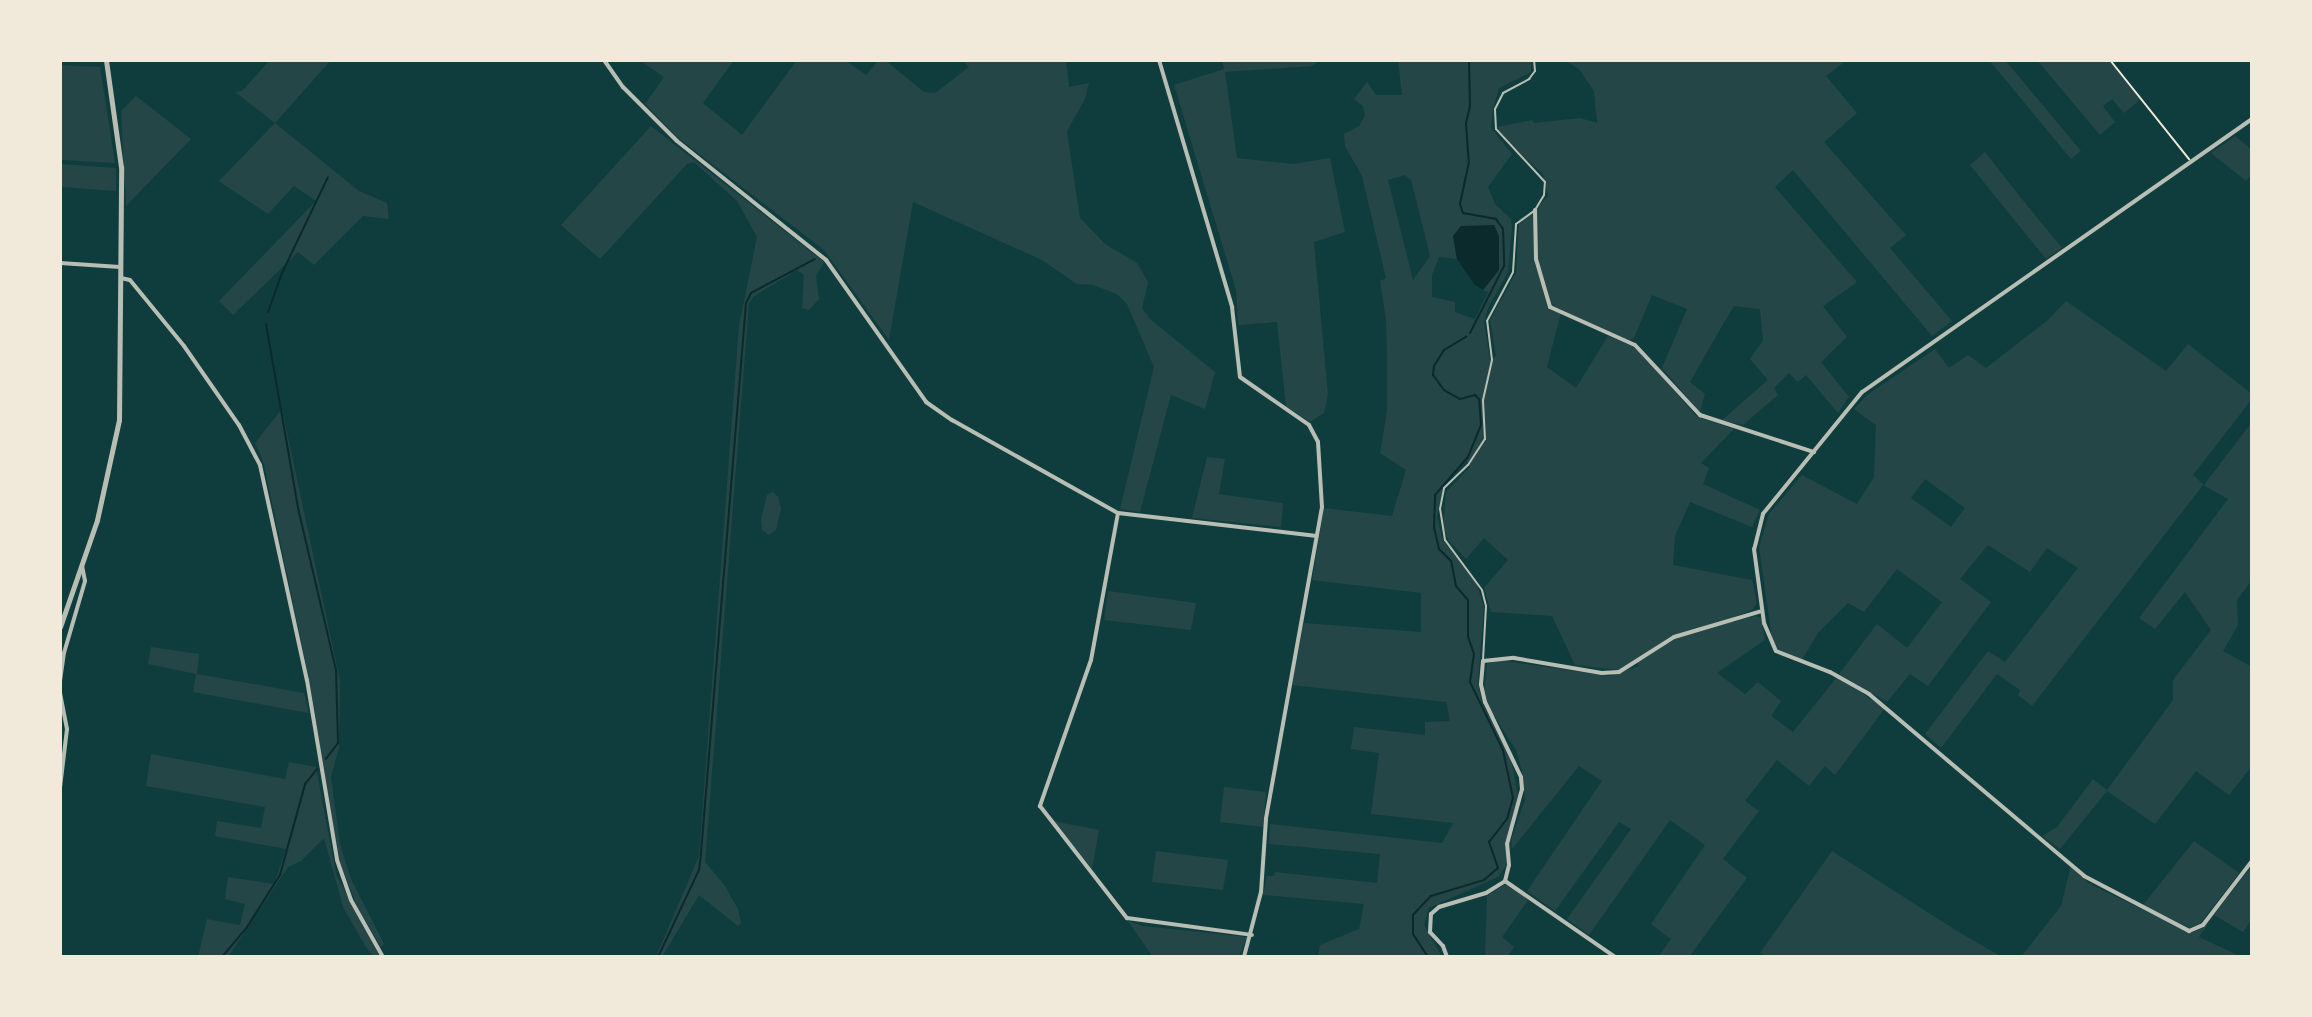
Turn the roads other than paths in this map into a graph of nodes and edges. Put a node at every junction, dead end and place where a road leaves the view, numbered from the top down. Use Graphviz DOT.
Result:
graph roads {
  1 [pos="106,60"];
  2 [pos="604,60"];
  3 [pos="1159,60"];
  4 [pos="1534,60"];
  5 [pos="2252,119"];
  6 [pos="1535,210"];
  7 [pos="60,263"];
  8 [pos="120,267"];
  9 [pos="121,278"];
  10 [pos="1815,452"];
  11 [pos="1118,513"];
  12 [pos="1317,536"];
  13 [pos="82,565"];
  14 [pos="1762,611"];
  15 [pos="60,627"];
  16 [pos="1483,661"];
  17 [pos="60,681"];
  18 [pos="60,693"];
  19 [pos="60,788"];
  20 [pos="2252,861"];
  21 [pos="1505,881"];
  22 [pos="1252,935"];
  23 [pos="383,957"];
  24 [pos="1244,957"];
  25 [pos="1447,957"];
  26 [pos="1615,957"];
  1 -- 8 [label="street"];
  2 -- 11 [label="street"];
  3 -- 12 [label="street"];
  4 -- 6 [label="lane"];
  5 -- 10 [label="street"];
  6 -- 10 [label="street"];
  6 -- 16 [label="lane"];
  7 -- 8 [label="street"];
  8 -- 9 [label="street"];
  9 -- 13 [label="street"];
  9 -- 23 [label="street"];
  10 -- 14 [label="street"];
  11 -- 12 [label="street"];
  11 -- 22 [label="street"];
  12 -- 22 [label="street"];
  13 -- 15 [label="street"];
  13 -- 17 [label="street"];
  14 -- 16 [label="street"];
  14 -- 20 [label="street"];
  16 -- 21 [label="street"];
  18 -- 19 [label="street"];
  21 -- 25 [label="street"];
  21 -- 26 [label="street"];
  22 -- 24 [label="street"];
}
